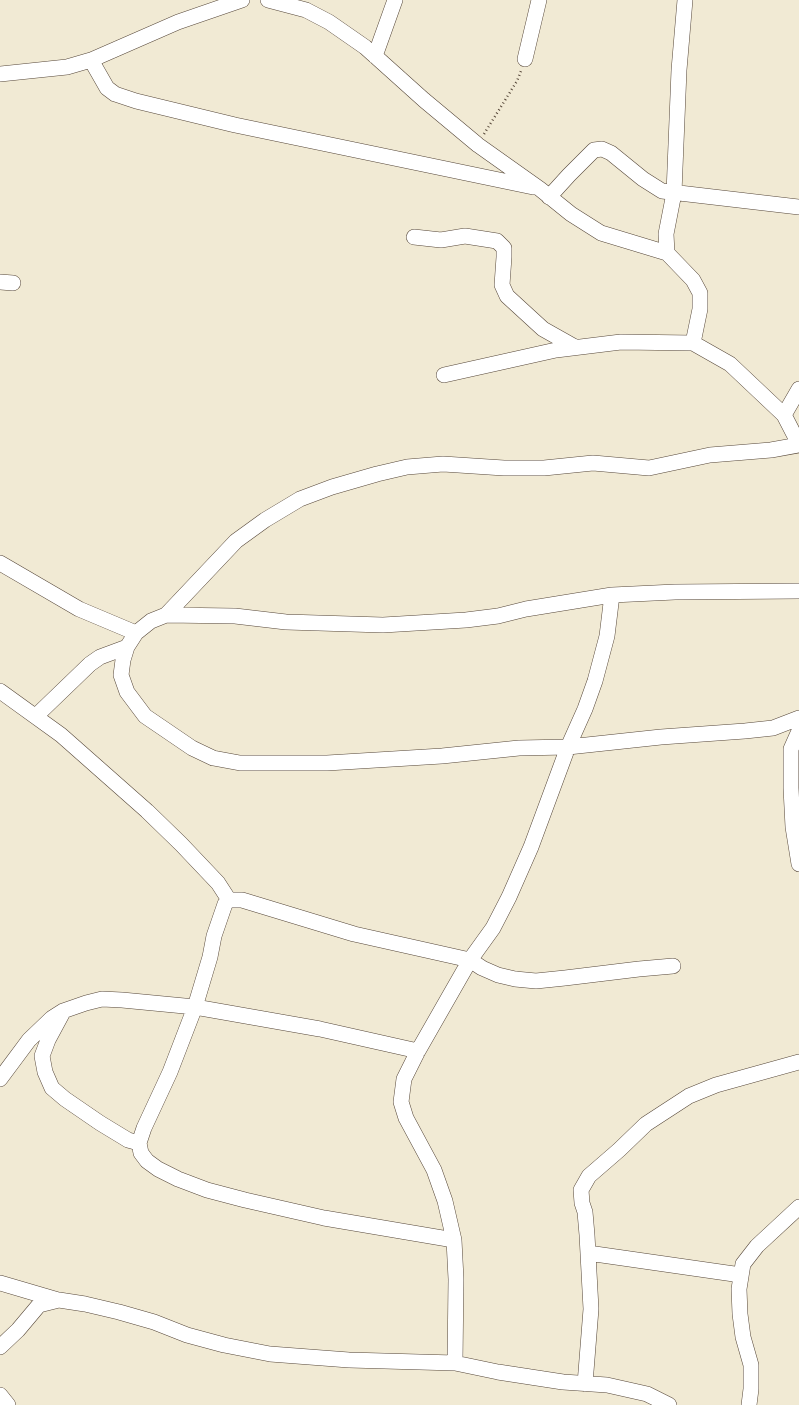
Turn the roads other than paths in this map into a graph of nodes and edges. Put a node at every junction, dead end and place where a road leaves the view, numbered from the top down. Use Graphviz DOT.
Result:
graph roads {
  1 [pos="242,0"];
  2 [pos="268,0"];
  3 [pos="395,0"];
  4 [pos="539,0"];
  5 [pos="685,0"];
  6 [pos="375,56"];
  7 [pos="525,59"];
  8 [pos="91,60"];
  9 [pos="0,74"];
  10 [pos="674,192"];
  11 [pos="545,193"];
  12 [pos="799,207"];
  13 [pos="414,237"];
  14 [pos="667,253"];
  15 [pos="693,343"];
  16 [pos="575,347"];
  17 [pos="444,375"];
  18 [pos="799,388"];
  19 [pos="784,415"];
  20 [pos="799,444"];
  21 [pos="0,563"];
  22 [pos="799,590"];
  23 [pos="612,595"];
  24 [pos="166,615"];
  25 [pos="136,633"];
  26 [pos="127,647"];
  27 [pos="0,691"];
  28 [pos="36,716"];
  29 [pos="799,718"];
  30 [pos="799,731"];
  31 [pos="568,747"];
  32 [pos="799,864"];
  33 [pos="230,900"];
  34 [pos="470,960"];
  35 [pos="673,966"];
  36 [pos="195,1007"];
  37 [pos="64,1011"];
  38 [pos="418,1051"];
  39 [pos="799,1062"];
  40 [pos="0,1079"];
  41 [pos="139,1143"];
  42 [pos="799,1207"];
  43 [pos="454,1240"];
  44 [pos="588,1252"];
  45 [pos="741,1275"];
  46 [pos="0,1282"];
  47 [pos="59,1300"];
  48 [pos="0,1347"];
  49 [pos="455,1363"];
  50 [pos="585,1384"];
  51 [pos="0,1395"];
  52 [pos="8,1405"];
  53 [pos="669,1405"];
  54 [pos="749,1405"];
  1 -- 8 [label="street"];
  2 -- 6 [label="street"];
  3 -- 6 [label="street"];
  4 -- 7 [label="street"];
  5 -- 10 [label="street"];
  6 -- 11 [label="street"];
  8 -- 9 [label="street"];
  8 -- 11 [label="street"];
  10 -- 11 [label="street"];
  10 -- 12 [label="street"];
  10 -- 14 [label="street"];
  11 -- 14 [label="street"];
  13 -- 16 [label="street"];
  14 -- 15 [label="street"];
  15 -- 16 [label="street"];
  15 -- 19 [label="street"];
  16 -- 17 [label="street"];
  18 -- 19 [label="street"];
  19 -- 20 [label="street"];
  20 -- 24 [label="street"];
  21 -- 25 [label="street"];
  22 -- 23 [label="street"];
  23 -- 24 [label="street"];
  23 -- 31 [label="street"];
  24 -- 25 [label="street"];
  25 -- 26 [label="street"];
  26 -- 28 [label="street"];
  26 -- 31 [label="street"];
  27 -- 28 [label="street"];
  28 -- 33 [label="street"];
  29 -- 31 [label="street"];
  30 -- 32 [label="street"];
  31 -- 34 [label="street"];
  33 -- 34 [label="street"];
  33 -- 36 [label="street"];
  34 -- 35 [label="street"];
  34 -- 38 [label="street"];
  36 -- 37 [label="street"];
  36 -- 38 [label="street"];
  36 -- 41 [label="street"];
  37 -- 40 [label="street"];
  37 -- 41 [label="street"];
  38 -- 43 [label="street"];
  39 -- 44 [label="street"];
  41 -- 43 [label="street"];
  42 -- 45 [label="street"];
  43 -- 49 [label="street"];
  44 -- 45 [label="street"];
  44 -- 50 [label="street"];
  45 -- 54 [label="street"];
  46 -- 47 [label="street"];
  47 -- 48 [label="street"];
  47 -- 49 [label="street"];
  49 -- 50 [label="street"];
  50 -- 53 [label="street"];
  51 -- 52 [label="street"];
}
